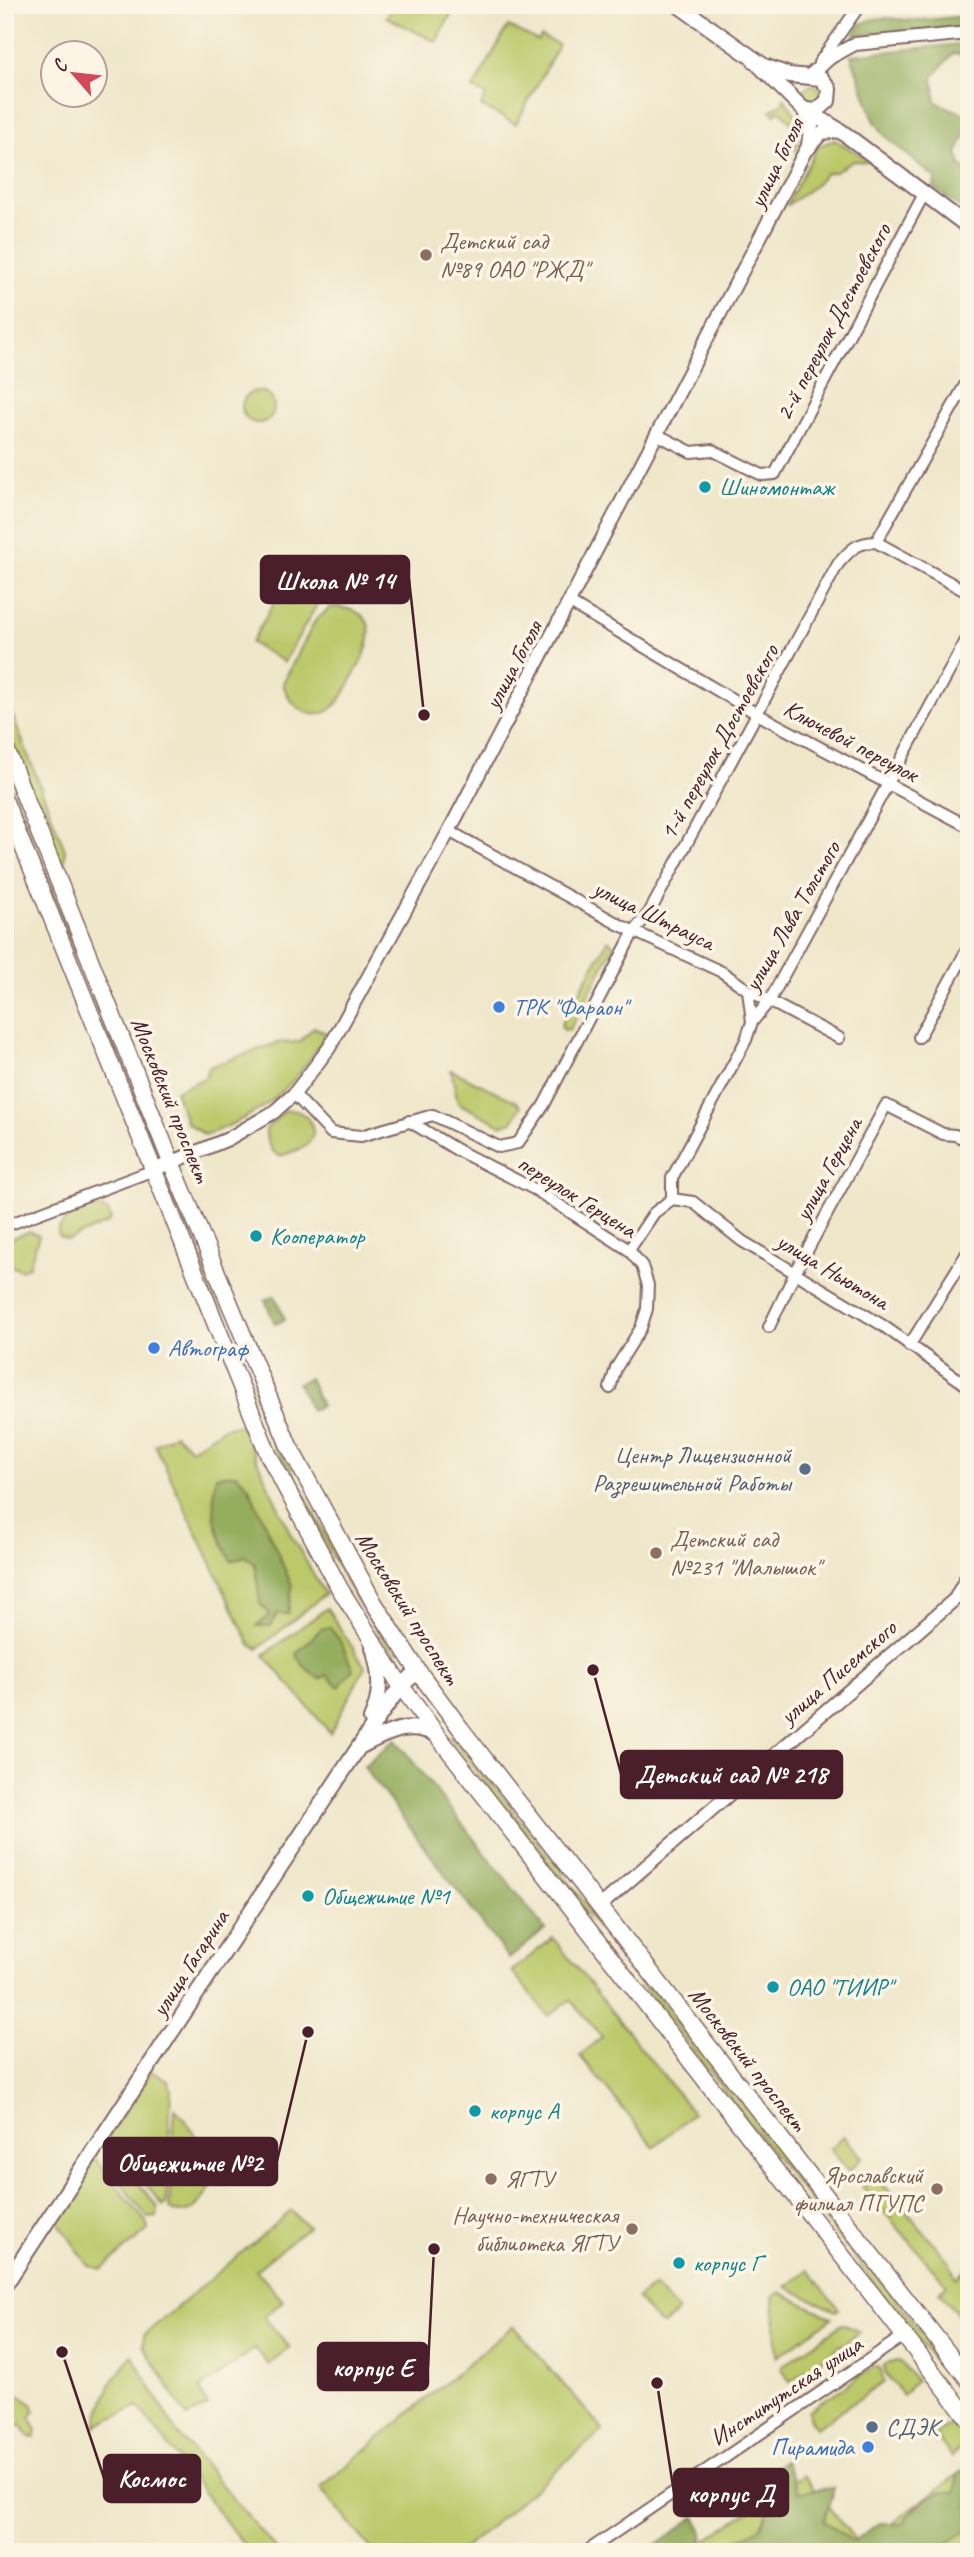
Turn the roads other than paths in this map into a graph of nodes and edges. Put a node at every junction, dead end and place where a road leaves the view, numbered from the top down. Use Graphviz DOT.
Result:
graph roads {
  1 [pos="678,5"];
  2 [pos="860,5"];
  3 [pos="969,33"];
  4 [pos="835,41"];
  5 [pos="831,57"];
  6 [pos="754,60"];
  7 [pos="809,75"];
  8 [pos="828,94"];
  9 [pos="803,108"];
  10 [pos="820,119"];
  11 [pos="841,132"];
  12 [pos="809,147"];
  13 [pos="924,194"];
  14 [pos="969,227"];
  15 [pos="969,378"];
  16 [pos="659,435"];
  17 [pos="876,542"];
  18 [pos="969,593"];
  19 [pos="570,603"];
  20 [pos="969,635"];
  21 [pos="759,715"];
  22 [pos="5,747"];
  23 [pos="888,786"];
  24 [pos="5,802"];
  25 [pos="969,827"];
  26 [pos="449,831"];
  27 [pos="634,931"];
  28 [pos="969,946"];
  29 [pos="748,990"];
  30 [pos="771,1000"];
  31 [pos="752,1023"];
  32 [pos="919,1037"];
  33 [pos="839,1038"];
  34 [pos="294,1094"];
  35 [pos="409,1122"];
  36 [pos="969,1141"];
  37 [pos="171,1163"];
  38 [pos="151,1171"];
  39 [pos="672,1199"];
  40 [pos="5,1226"];
  41 [pos="629,1250"];
  42 [pos="969,1250"];
  43 [pos="795,1273"];
  44 [pos="769,1327"];
  45 [pos="909,1346"];
  46 [pos="969,1387"];
  47 [pos="610,1388"];
  48 [pos="969,1573"];
  49 [pos="372,1642"];
  50 [pos="418,1671"];
  51 [pos="401,1686"];
  52 [pos="437,1735"];
  53 [pos="360,1746"];
  54 [pos="600,1906"];
  55 [pos="5,2285"];
  56 [pos="905,2335"];
  57 [pos="967,2373"];
  58 [pos="969,2419"];
  59 [pos="586,2552"];
  1 -- 6 [label="main road"];
  2 -- 4 [label="street, улица Гоголя"];
  3 -- 5 [label="street"];
  4 -- 5 [label="street, улица Гоголя"];
  4 -- 7 [label="street, улица Гоголя"];
  5 -- 7 [label="street"];
  5 -- 8 [label="street, улица Гоголя"];
  6 -- 7 [label="main road"];
  6 -- 9 [label="main road"];
  7 -- 8 [label="main road"];
  7 -- 9 [label="main road"];
  8 -- 9 [label="main road"];
  8 -- 10 [label="street, улица Гоголя"];
  8 -- 11 [label="main road"];
  9 -- 10 [label="main road"];
  9 -- 12 [label="main road"];
  10 -- 11 [label="main road"];
  10 -- 12 [label="street, улица Гоголя"];
  11 -- 12 [label="street"];
  11 -- 13 [label="main road"];
  12 -- 16 [label="street, улица Гоголя"];
  13 -- 14 [label="main road"];
  13 -- 16 [label="street, 2-й переулок Достоевского"];
  15 -- 17 [label="street"];
  16 -- 19 [label="street, улица Гоголя"];
  17 -- 18 [label="street"];
  17 -- 21 [label="street, 1-й переулок Достоевского"];
  19 -- 21 [label="street, Ключевой переулок"];
  19 -- 26 [label="street, улица Гоголя"];
  20 -- 23 [label="street, улица Льва Толстого"];
  21 -- 23 [label="street, Ключевой переулок"];
  21 -- 27 [label="street, 1-й переулок Достоевского"];
  22 -- 37 [label="main road, Московский проспект"];
  23 -- 25 [label="street, Ключевой переулок"];
  23 -- 30 [label="street, улица Льва Толстого"];
  24 -- 38 [label="main road, Московский проспект"];
  26 -- 27 [label="street, улица Штрауса"];
  26 -- 34 [label="street, улица Гоголя"];
  27 -- 29 [label="street, улица Штрауса"];
  27 -- 35 [label="street, 1-й переулок Достоевского"];
  28 -- 32 [label="street"];
  29 -- 30 [label="street, улица Штрауса"];
  29 -- 31 [label="street"];
  30 -- 31 [label="street, улица Льва Толстого"];
  30 -- 33 [label="street, улица Штрауса"];
  31 -- 39 [label="street, улица Льва Толстого"];
  34 -- 35 [label="street"];
  34 -- 37 [label="street, улица Гоголя"];
  35 -- 41 [label="street, переулок Герцена"];
  36 -- 43 [label="street, улица Герцена"];
  37 -- 38 [label="street, улица Гоголя"];
  37 -- 50 [label="main road, Московский проспект"];
  38 -- 40 [label="street"];
  38 -- 49 [label="main road, Московский проспект"];
  39 -- 41 [label="street"];
  39 -- 43 [label="street, улица Ньютона"];
  41 -- 47 [label="street, переулок Герцена"];
  42 -- 45 [label="street"];
  43 -- 44 [label="street, улица Герцена"];
  43 -- 45 [label="street, улица Ньютона"];
  45 -- 46 [label="street, улица Ньютона"];
  48 -- 54 [label="street, улица Писемского"];
  49 -- 51 [label="main road, Московский проспект"];
  49 -- 53 [label="main road"];
  50 -- 51 [label="main road, улица Гагарина"];
  50 -- 54 [label="main road, Московский проспект"];
  51 -- 52 [label="main road, Московский проспект"];
  51 -- 53 [label="main road, улица Гагарина"];
  52 -- 53 [label="main road"];
  52 -- 56 [label="main road, Московский проспект"];
  53 -- 55 [label="main road, улица Гагарина"];
  54 -- 57 [label="main road, Московский проспект"];
  56 -- 58 [label="main road, Московский проспект"];
  56 -- 59 [label="street, Институтская улица"];
}
